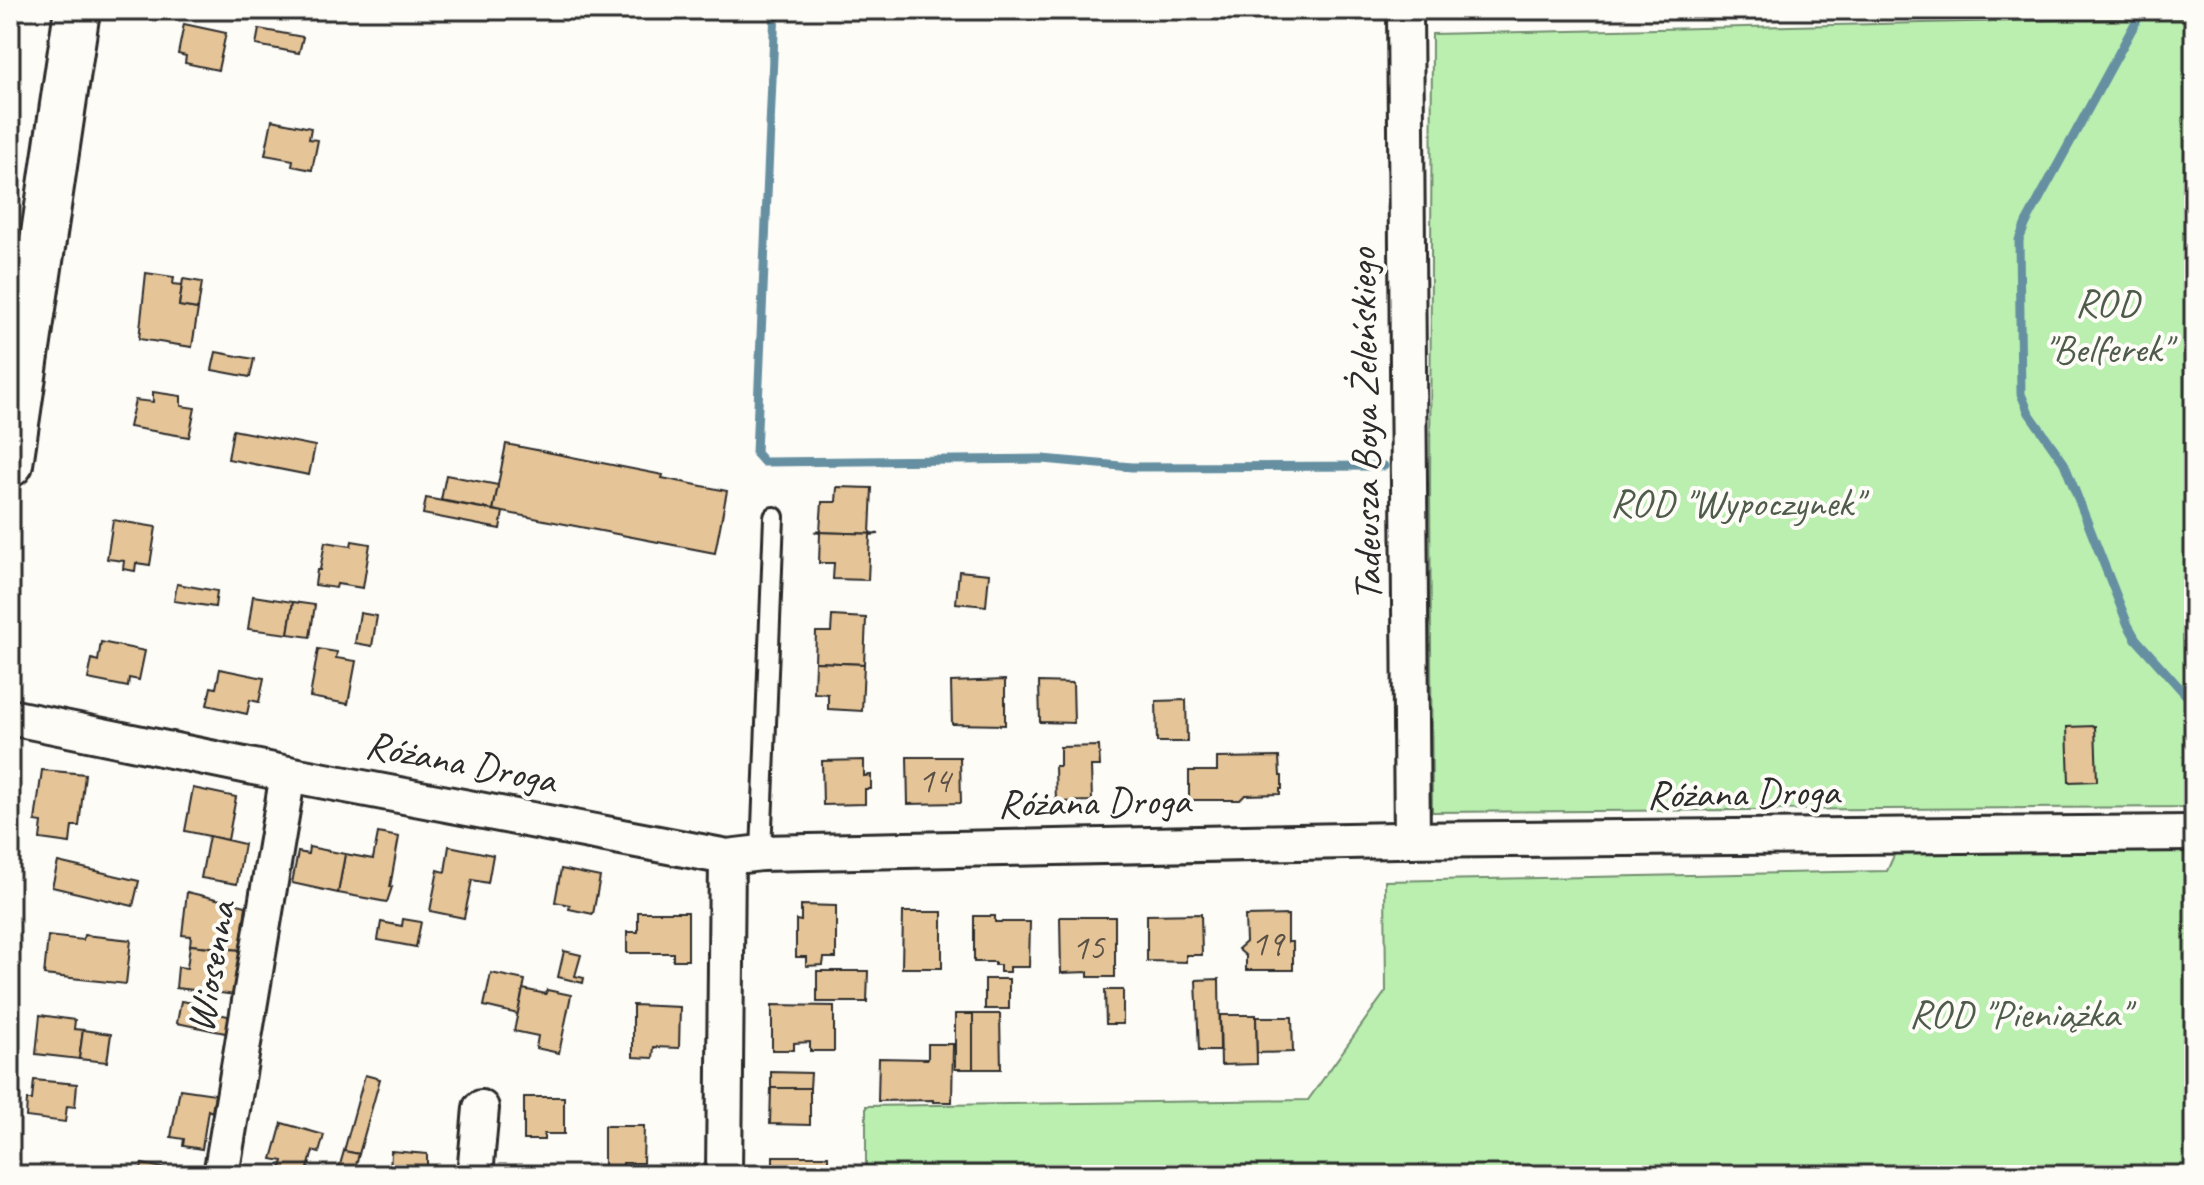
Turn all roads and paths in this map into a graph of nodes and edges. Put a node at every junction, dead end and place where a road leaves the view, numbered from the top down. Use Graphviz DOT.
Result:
graph roads {
  1 [pos="77,10"];
  2 [pos="1405,10"];
  3 [pos="10,464"];
  4 [pos="774,517"];
  5 [pos="10,717"];
  6 [pos="288,774"];
  7 [pos="2194,833"];
  8 [pos="1412,840"];
  9 [pos="761,853"];
  10 [pos="727,857"];
  11 [pos="481,1108"];
  12 [pos="221,1175"];
  13 [pos="475,1175"];
  14 [pos="724,1175"];
  1 -- 3 [label="street"];
  2 -- 8 [label="street, Tadeusza Boya Żeleńskiego"];
  4 -- 9 [label="lane"];
  5 -- 6 [label="street, Różana Droga"];
  6 -- 10 [label="street, Różana Droga"];
  6 -- 12 [label="street, Wiosenna"];
  7 -- 8 [label="street, Różana Droga"];
  8 -- 9 [label="street, Różana Droga"];
  9 -- 10 [label="street, Różana Droga"];
  10 -- 14 [label="street"];
  11 -- 13 [label="street"];
}
